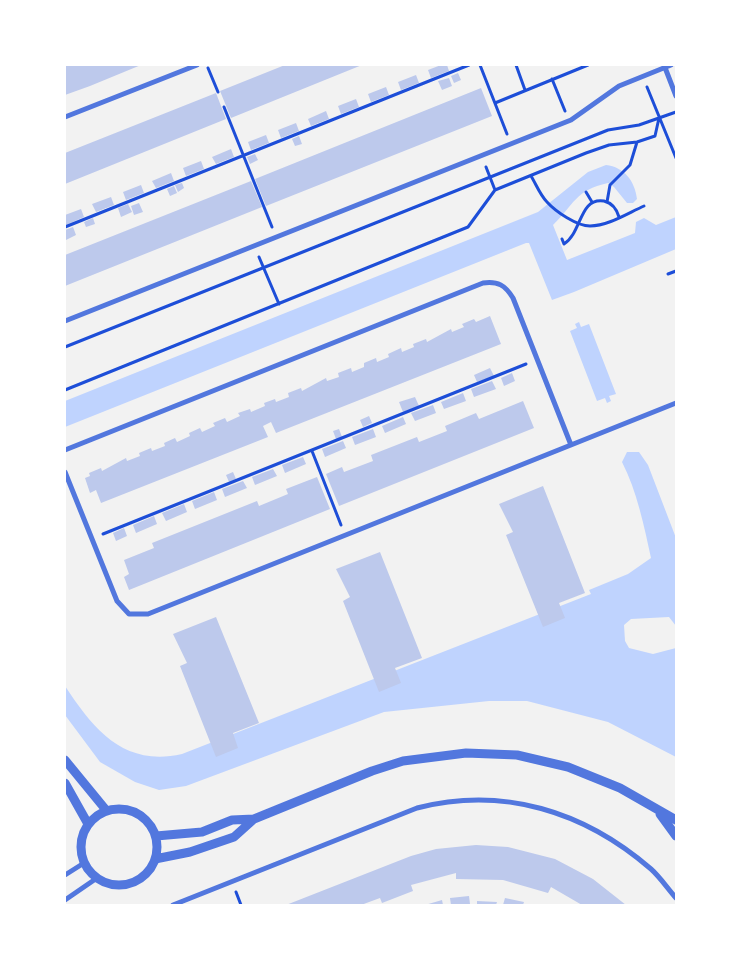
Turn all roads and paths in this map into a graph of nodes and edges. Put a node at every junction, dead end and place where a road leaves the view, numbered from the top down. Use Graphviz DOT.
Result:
graph roads {
  1 [pos="197,65"];
  2 [pos="207,65"];
  3 [pos="469,65"];
  4 [pos="480,65"];
  5 [pos="516,65"];
  6 [pos="588,65"];
  7 [pos="671,65"];
  8 [pos="664,66"];
  9 [pos="643,76"];
  10 [pos="552,79"];
  11 [pos="525,90"];
  12 [pos="218,92"];
  13 [pos="676,96"];
  14 [pos="495,103"];
  15 [pos="224,107"];
  16 [pos="676,112"];
  17 [pos="65,117"];
  18 [pos="659,118"];
  19 [pos="568,121"];
  20 [pos="636,142"];
  21 [pos="511,144"];
  22 [pos="243,156"];
  23 [pos="480,156"];
  24 [pos="676,158"];
  25 [pos="490,176"];
  26 [pos="531,176"];
  27 [pos="495,190"];
  28 [pos="586,192"];
  29 [pos="592,202"];
  30 [pos="607,202"];
  31 [pos="644,206"];
  32 [pos="620,218"];
  33 [pos="580,223"];
  34 [pos="65,227"];
  35 [pos="275,236"];
  36 [pos="562,239"];
  37 [pos="254,245"];
  38 [pos="263,266"];
  39 [pos="676,271"];
  40 [pos="668,274"];
  41 [pos="279,304"];
  42 [pos="65,322"];
  43 [pos="65,346"];
  44 [pos="538,359"];
  45 [pos="65,390"];
  46 [pos="676,403"];
  47 [pos="571,445"];
  48 [pos="65,450"];
  49 [pos="312,451"];
  50 [pos="65,472"];
  51 [pos="345,535"];
  52 [pos="92,538"];
  53 [pos="65,760"];
  54 [pos="65,783"];
  55 [pos="106,810"];
  56 [pos="659,812"];
  57 [pos="254,819"];
  58 [pos="676,820"];
  59 [pos="88,824"];
  60 [pos="156,836"];
  61 [pos="676,836"];
  62 [pos="155,860"];
  63 [pos="84,863"];
  64 [pos="65,875"];
  65 [pos="97,878"];
  66 [pos="676,898"];
  67 [pos="65,900"];
  68 [pos="173,905"];
  1 -- 17 [label="street"];
  2 -- 12 [label="path"];
  3 -- 22 [label="path"];
  4 -- 14 [label="path"];
  5 -- 11 [label="path"];
  6 -- 10 [label="path"];
  7 -- 8 [label="street"];
  8 -- 9 [label="street"];
  8 -- 13 [label="street"];
  9 -- 18 [label="path"];
  9 -- 19 [label="street"];
  10 -- 11 [label="path"];
  10 -- 19 [label="path"];
  11 -- 14 [label="path"];
  14 -- 21 [label="path"];
  15 -- 22 [label="path"];
  16 -- 18 [label="path"];
  18 -- 20 [label="path"];
  18 -- 24 [label="path"];
  18 -- 25 [label="path"];
  19 -- 21 [label="street"];
  20 -- 26 [label="path"];
  20 -- 30 [label="path"];
  21 -- 23 [label="street"];
  22 -- 34 [label="path"];
  22 -- 35 [label="path"];
  23 -- 25 [label="path"];
  23 -- 35 [label="street"];
  25 -- 27 [label="path"];
  25 -- 38 [label="path"];
  26 -- 27 [label="path"];
  26 -- 33 [label="path"];
  27 -- 41 [label="path"];
  28 -- 29 [label="path"];
  29 -- 30 [label="path"];
  29 -- 33 [label="path"];
  30 -- 32 [label="path"];
  31 -- 32 [label="path"];
  32 -- 33 [label="path"];
  33 -- 36 [label="path"];
  35 -- 37 [label="street"];
  37 -- 38 [label="path"];
  37 -- 42 [label="street"];
  38 -- 41 [label="path"];
  38 -- 43 [label="path"];
  39 -- 40 [label="path"];
  41 -- 45 [label="path"];
  44 -- 47 [label="street"];
  44 -- 48 [label="street"];
  44 -- 49 [label="path"];
  46 -- 47 [label="street"];
  47 -- 51 [label="street"];
  49 -- 51 [label="path"];
  49 -- 52 [label="path"];
  50 -- 52 [label="street"];
  51 -- 52 [label="street"];
  53 -- 55 [label="street"];
  54 -- 59 [label="street"];
  55 -- 59 [label="street"];
  55 -- 60 [label="street"];
  56 -- 57 [label="street"];
  56 -- 58 [label="street"];
  56 -- 61 [label="street"];
  57 -- 60 [label="street"];
  57 -- 62 [label="street"];
  59 -- 63 [label="street"];
  60 -- 62 [label="street"];
  62 -- 65 [label="street"];
  63 -- 64 [label="street"];
  63 -- 65 [label="street"];
  65 -- 67 [label="street"];
  66 -- 68 [label="street"];
}
